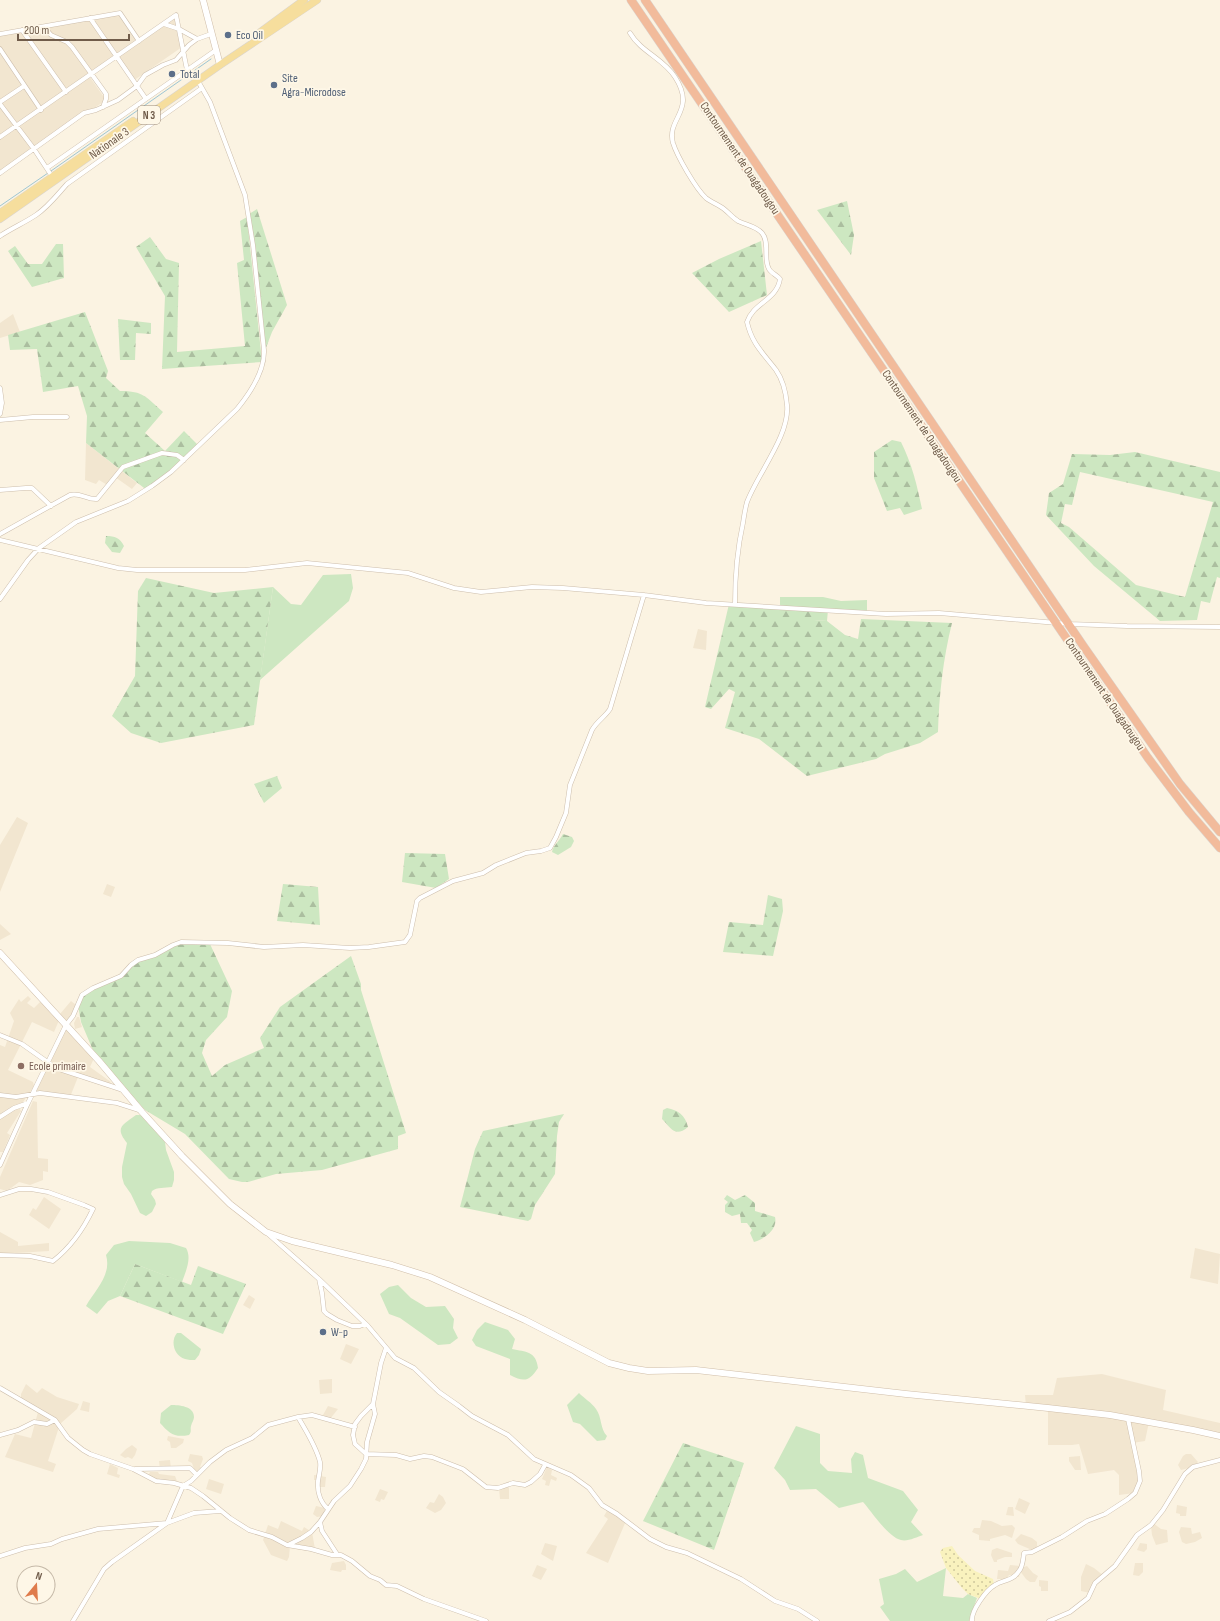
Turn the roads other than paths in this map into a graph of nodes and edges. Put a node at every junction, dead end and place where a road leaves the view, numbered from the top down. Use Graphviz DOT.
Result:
graph roads {
  1 [pos="203,0"];
  2 [pos="304,0"];
  3 [pos="317,0"];
  4 [pos="631,0"];
  5 [pos="645,0"];
  6 [pos="90,18"];
  7 [pos="164,24"];
  8 [pos="44,27"];
  9 [pos="179,29"];
  10 [pos="22,30"];
  11 [pos="630,33"];
  12 [pos="0,34"];
  13 [pos="211,34"];
  14 [pos="197,39"];
  15 [pos="139,41"];
  16 [pos="0,49"];
  17 [pos="216,50"];
  18 [pos="183,52"];
  19 [pos="117,57"];
  20 [pos="219,63"];
  21 [pos="187,70"];
  22 [pos="90,73"];
  23 [pos="198,81"];
  24 [pos="24,86"];
  25 [pos="136,86"];
  26 [pos="202,88"];
  27 [pos="66,92"];
  28 [pos="146,99"];
  29 [pos="0,103"];
  30 [pos="103,107"];
  31 [pos="41,110"];
  32 [pos="16,126"];
  33 [pos="0,137"];
  34 [pos="34,149"];
  35 [pos="47,168"];
  36 [pos="0,173"];
  37 [pos="54,179"];
  38 [pos="0,213"];
  39 [pos="0,219"];
  40 [pos="0,236"];
  41 [pos="0,388"];
  42 [pos="0,414"];
  43 [pos="67,417"];
  44 [pos="0,420"];
  45 [pos="184,460"];
  46 [pos="0,490"];
  47 [pos="51,506"];
  48 [pos="0,534"];
  49 [pos="0,540"];
  50 [pos="39,548"];
  51 [pos="644,595"];
  52 [pos="0,599"];
  53 [pos="735,604"];
  54 [pos="1056,623"];
  55 [pos="1069,624"];
  56 [pos="1220,627"];
  57 [pos="1220,832"];
  58 [pos="1220,848"];
  59 [pos="0,953"];
  60 [pos="66,1025"];
  61 [pos="0,1035"];
  62 [pos="48,1063"];
  63 [pos="124,1091"];
  64 [pos="0,1095"];
  65 [pos="32,1095"];
  66 [pos="28,1103"];
  67 [pos="142,1112"];
  68 [pos="0,1117"];
  69 [pos="0,1165"];
  70 [pos="0,1195"];
  71 [pos="266,1232"];
  72 [pos="0,1255"];
  73 [pos="319,1279"];
  74 [pos="365,1324"];
  75 [pos="386,1348"];
  76 [pos="0,1388"];
  77 [pos="373,1404"];
  78 [pos="298,1417"];
  79 [pos="1128,1419"];
  80 [pos="55,1420"];
  81 [pos="355,1427"];
  82 [pos="0,1435"];
  83 [pos="1220,1436"];
  84 [pos="366,1454"];
  85 [pos="1220,1460"];
  86 [pos="545,1465"];
  87 [pos="133,1469"];
  88 [pos="197,1475"];
  89 [pos="183,1486"];
  90 [pos="328,1509"];
  91 [pos="220,1511"];
  92 [pos="167,1522"];
  93 [pos="320,1522"];
  94 [pos="287,1545"];
  95 [pos="337,1554"];
  96 [pos="0,1556"];
  97 [pos="73,1621"];
  98 [pos="486,1621"];
  99 [pos="817,1621"];
  100 [pos="972,1621"];
  101 [pos="1049,1621"];
  1 -- 13 [label="street"];
  2 -- 20 [label="main road, Nationale 3 / N 3"];
  3 -- 20 [label="main road, Nationale 3 / N 3"];
  4 -- 54 [label="highway, Contournement de Ouagadougou"];
  5 -- 55 [label="highway, Contournement de Ouagadougou"];
  6 -- 8 [label="street"];
  6 -- 15 [label="street"];
  6 -- 19 [label="street"];
  7 -- 9 [label="street"];
  7 -- 9 [label="street"];
  7 -- 15 [label="street"];
  8 -- 10 [label="street"];
  8 -- 22 [label="street"];
  9 -- 14 [label="street"];
  9 -- 18 [label="street"];
  10 -- 12 [label="street"];
  10 -- 27 [label="street"];
  11 -- 53 [label="street"];
  13 -- 14 [label="street"];
  13 -- 17 [label="street"];
  14 -- 18 [label="street"];
  15 -- 19 [label="street"];
  16 -- 24 [label="street"];
  17 -- 20 [label="street"];
  17 -- 21 [label="street"];
  18 -- 21 [label="street"];
  18 -- 25 [label="street"];
  19 -- 22 [label="street"];
  19 -- 25 [label="street"];
  20 -- 23 [label="main road, Nationale 3 / N 3"];
  20 -- 37 [label="main road, Nationale 3 / N 3"];
  21 -- 28 [label="street"];
  22 -- 27 [label="street"];
  22 -- 30 [label="street"];
  23 -- 26 [label="street"];
  23 -- 37 [label="main road, Nationale 3 / N 3"];
  24 -- 29 [label="street"];
  24 -- 31 [label="street"];
  25 -- 28 [label="street"];
  25 -- 30 [label="street"];
  26 -- 40 [label="street"];
  26 -- 45 [label="street"];
  27 -- 31 [label="street"];
  28 -- 35 [label="street"];
  29 -- 32 [label="street"];
  30 -- 34 [label="street"];
  31 -- 32 [label="street"];
  32 -- 33 [label="street"];
  32 -- 34 [label="street"];
  34 -- 35 [label="street"];
  34 -- 36 [label="street"];
  35 -- 37 [label="street"];
  37 -- 38 [label="main road, Nationale 3 / N 3"];
  37 -- 39 [label="main road, Nationale 3 / N 3"];
  41 -- 42 [label="street"];
  43 -- 44 [label="street"];
  45 -- 47 [label="street"];
  45 -- 50 [label="street"];
  46 -- 47 [label="street"];
  47 -- 48 [label="street"];
  49 -- 50 [label="street"];
  50 -- 51 [label="street"];
  50 -- 52 [label="street"];
  51 -- 53 [label="street"];
  51 -- 60 [label="street"];
  53 -- 54 [label="street"];
  54 -- 55 [label="street"];
  54 -- 58 [label="highway, Contournement de Ouagadougou"];
  55 -- 56 [label="street"];
  55 -- 57 [label="highway, Contournement de Ouagadougou"];
  59 -- 60 [label="street"];
  60 -- 62 [label="street"];
  60 -- 63 [label="street"];
  61 -- 62 [label="street"];
  62 -- 63 [label="street"];
  62 -- 65 [label="street"];
  63 -- 67 [label="street"];
  64 -- 65 [label="street"];
  65 -- 66 [label="street"];
  65 -- 67 [label="street"];
  66 -- 68 [label="street"];
  66 -- 69 [label="street"];
  67 -- 71 [label="street"];
  70 -- 72 [label="street"];
  71 -- 73 [label="street"];
  71 -- 79 [label="street"];
  73 -- 74 [label="street"];
  73 -- 74 [label="street"];
  74 -- 75 [label="street"];
  75 -- 77 [label="street"];
  75 -- 86 [label="street"];
  76 -- 80 [label="street"];
  77 -- 81 [label="street"];
  77 -- 84 [label="street"];
  78 -- 81 [label="street"];
  78 -- 88 [label="street"];
  78 -- 90 [label="street"];
  79 -- 83 [label="street"];
  79 -- 100 [label="street"];
  80 -- 82 [label="street"];
  80 -- 87 [label="street"];
  81 -- 84 [label="street"];
  84 -- 86 [label="street"];
  84 -- 90 [label="street"];
  85 -- 101 [label="street"];
  86 -- 99 [label="street"];
  87 -- 88 [label="street"];
  87 -- 89 [label="street"];
  88 -- 89 [label="street"];
  89 -- 91 [label="street"];
  89 -- 92 [label="street"];
  90 -- 93 [label="street"];
  91 -- 92 [label="street"];
  91 -- 94 [label="street"];
  92 -- 96 [label="street"];
  92 -- 97 [label="street"];
  93 -- 94 [label="street"];
  93 -- 95 [label="street"];
  94 -- 95 [label="street"];
  95 -- 98 [label="street"];
}
